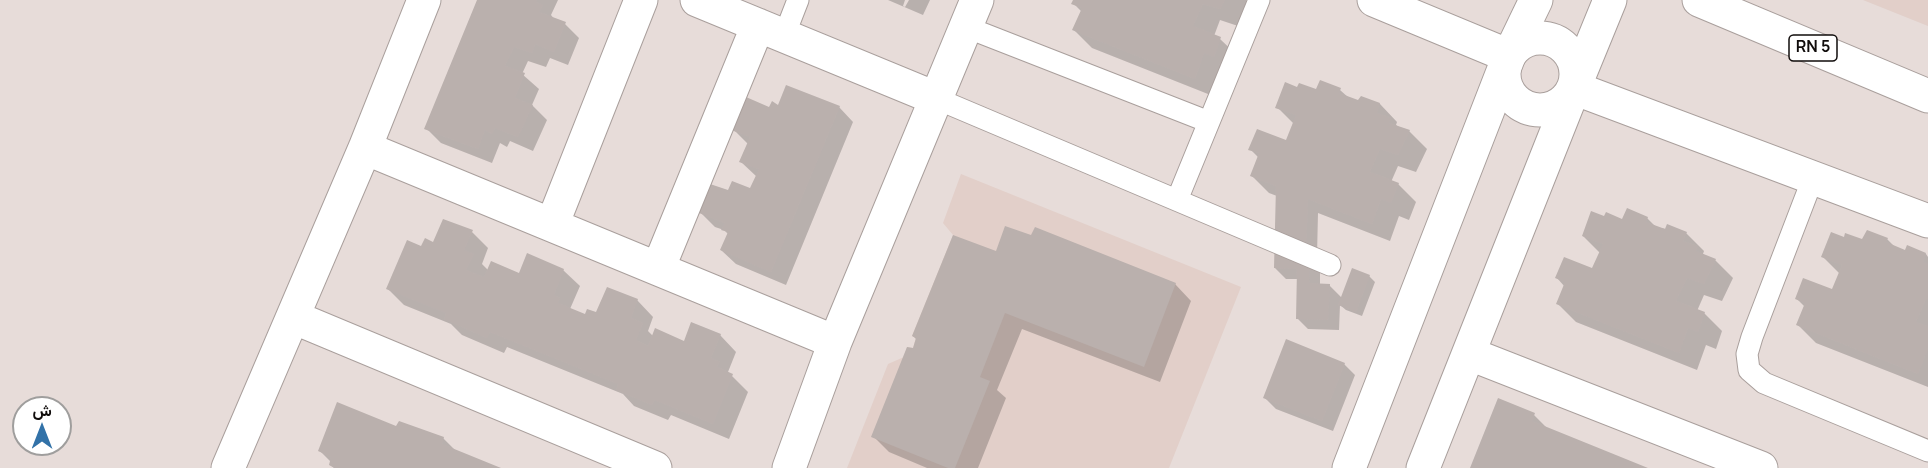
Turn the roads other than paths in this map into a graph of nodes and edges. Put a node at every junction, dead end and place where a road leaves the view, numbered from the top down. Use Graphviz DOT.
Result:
graph roads {
  1 [pos="424,0"];
  2 [pos="640,0"];
  3 [pos="698,0"];
  4 [pos="798,0"];
  5 [pos="1259,0"];
  6 [pos="1374,0"];
  7 [pos="1536,0"];
  8 [pos="1610,0"];
  9 [pos="1699,0"];
  10 [pos="972,13"];
  11 [pos="771,30"];
  12 [pos="1509,56"];
  13 [pos="1574,88"];
  14 [pos="1928,96"];
  15 [pos="935,98"];
  16 [pos="1209,122"];
  17 [pos="365,148"];
  18 [pos="1813,178"];
  19 [pos="1177,200"];
  20 [pos="1928,221"];
  21 [pos="552,225"];
  22 [pos="1330,265"];
  23 [pos="658,269"];
  24 [pos="293,318"];
  25 [pos="835,342"];
  26 [pos="1470,354"];
  27 [pos="1928,451"];
  28 [pos="228,468"];
  29 [pos="655,468"];
  30 [pos="789,468"];
  31 [pos="1349,468"];
  32 [pos="1424,468"];
  33 [pos="1761,468"];
  1 -- 17 [label="street"];
  2 -- 21 [label="street"];
  3 -- 11 [label="street"];
  4 -- 11 [label="lane"];
  5 -- 16 [label="lane"];
  6 -- 12 [label="street"];
  7 -- 12 [label="street"];
  8 -- 13 [label="street"];
  9 -- 14 [label="street, RN 5"];
  10 -- 15 [label="street"];
  10 -- 16 [label="lane"];
  11 -- 15 [label="street"];
  11 -- 23 [label="street"];
  12 -- 13 [label="street"];
  12 -- 13 [label="street"];
  12 -- 31 [label="street"];
  13 -- 18 [label="street"];
  13 -- 26 [label="street"];
  15 -- 19 [label="lane"];
  15 -- 25 [label="street"];
  16 -- 19 [label="lane"];
  17 -- 21 [label="street"];
  17 -- 24 [label="street"];
  18 -- 20 [label="street"];
  18 -- 27 [label="lane"];
  19 -- 22 [label="lane"];
  21 -- 23 [label="street"];
  23 -- 25 [label="street"];
  24 -- 28 [label="street"];
  24 -- 29 [label="street"];
  25 -- 30 [label="street"];
  26 -- 32 [label="street"];
  26 -- 33 [label="street"];
}
